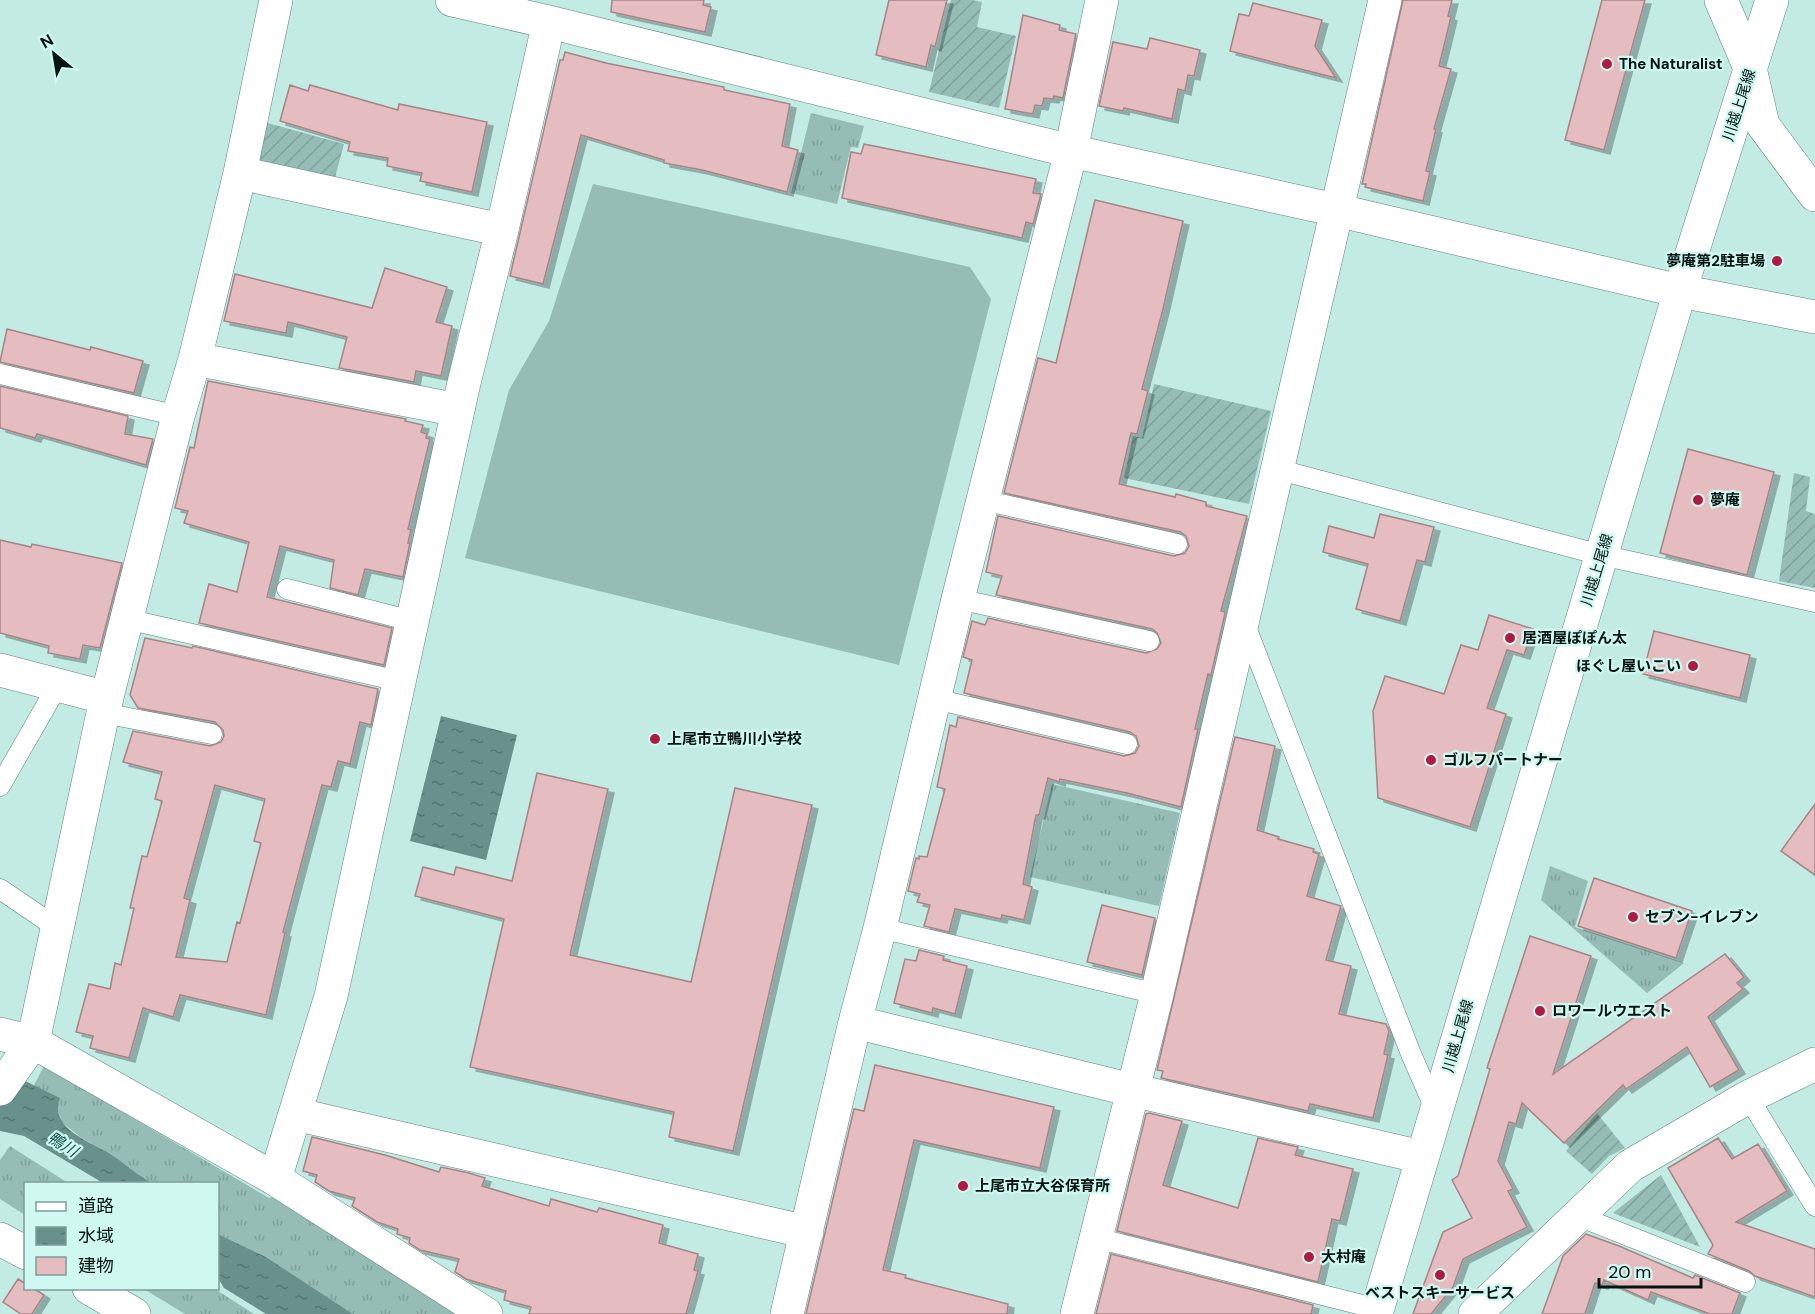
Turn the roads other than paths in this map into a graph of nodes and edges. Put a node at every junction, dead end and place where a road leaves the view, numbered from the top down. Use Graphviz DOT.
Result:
graph roads {
  1 [pos="276,0"];
  2 [pos="452,0"];
  3 [pos="1102,0"];
  4 [pos="1385,0"];
  5 [pos="1721,0"];
  6 [pos="1772,0"];
  7 [pos="549,22"];
  8 [pos="1750,68"];
  9 [pos="1071,151"];
  10 [pos="240,173"];
  11 [pos="1815,195"];
  12 [pos="1336,210"];
  13 [pos="502,230"];
  14 [pos="1680,291"];
  15 [pos="1815,317"];
  16 [pos="195,359"];
  17 [pos="0,374"];
  18 [pos="458,410"];
  19 [pos="178,416"];
  20 [pos="1276,469"];
  21 [pos="983,500"];
  22 [pos="1177,544"];
  23 [pos="1601,555"];
  24 [pos="287,589"];
  25 [pos="958,599"];
  26 [pos="1815,602"];
  27 [pos="1242,617"];
  28 [pos="126,619"];
  29 [pos="412,621"];
  30 [pos="1149,641"];
  31 [pos="0,670"];
  32 [pos="399,681"];
  33 [pos="58,685"];
  34 [pos="935,699"];
  35 [pos="105,705"];
  36 [pos="212,734"];
  37 [pos="1127,744"];
  38 [pos="0,786"];
  39 [pos="0,889"];
  40 [pos="56,927"];
  41 [pos="880,928"];
  42 [pos="1156,994"];
  43 [pos="855,1022"];
  44 [pos="0,1034"];
  45 [pos="1815,1064"];
  46 [pos="16,1066"];
  47 [pos="1132,1090"];
  48 [pos="1749,1097"];
  49 [pos="1436,1112"];
  50 [pos="295,1114"];
  51 [pos="1422,1157"];
  52 [pos="275,1179"];
  53 [pos="1815,1206"];
  54 [pos="1578,1216"];
  55 [pos="807,1232"];
  56 [pos="1096,1238"];
  57 [pos="0,1239"];
  58 [pos="24,1252"];
  59 [pos="1745,1282"];
  60 [pos="92,1290"];
  61 [pos="1377,1311"];
  62 [pos="134,1314"];
  63 [pos="486,1314"];
  64 [pos="786,1314"];
  65 [pos="1077,1314"];
  66 [pos="1475,1314"];
  1 -- 10 [label="street"];
  2 -- 7 [label="street"];
  3 -- 9 [label="street"];
  4 -- 12 [label="street"];
  5 -- 8 [label="street"];
  6 -- 8 [label="street, 川越上尾線"];
  7 -- 9 [label="street"];
  7 -- 13 [label="street"];
  8 -- 11 [label="street"];
  8 -- 14 [label="street, 川越上尾線"];
  9 -- 12 [label="street"];
  9 -- 21 [label="street"];
  10 -- 13 [label="street"];
  10 -- 16 [label="street"];
  12 -- 14 [label="street"];
  12 -- 20 [label="street"];
  13 -- 18 [label="street"];
  14 -- 15 [label="street"];
  14 -- 23 [label="street, 川越上尾線"];
  16 -- 18 [label="street"];
  16 -- 19 [label="street"];
  17 -- 19 [label="lane"];
  18 -- 29 [label="street"];
  19 -- 28 [label="street"];
  20 -- 23 [label="lane"];
  20 -- 27 [label="street"];
  21 -- 22 [label="lane"];
  21 -- 25 [label="street"];
  23 -- 26 [label="lane"];
  23 -- 49 [label="street, 川越上尾線"];
  24 -- 29 [label="lane"];
  25 -- 30 [label="lane"];
  25 -- 34 [label="street"];
  27 -- 42 [label="street"];
  27 -- 49 [label="lane"];
  28 -- 32 [label="lane"];
  28 -- 35 [label="street"];
  29 -- 32 [label="street"];
  31 -- 33 [label="street"];
  32 -- 50 [label="street"];
  33 -- 35 [label="street"];
  33 -- 38 [label="lane"];
  34 -- 37 [label="lane"];
  34 -- 41 [label="street"];
  35 -- 36 [label="lane"];
  35 -- 40 [label="street"];
  39 -- 40 [label="lane"];
  40 -- 46 [label="street"];
  41 -- 42 [label="lane"];
  41 -- 43 [label="street"];
  42 -- 47 [label="street"];
  43 -- 47 [label="street"];
  43 -- 55 [label="street"];
  44 -- 46 [label="street"];
  45 -- 48 [label="street"];
  46 -- 52 [label="street"];
  47 -- 51 [label="street"];
  47 -- 56 [label="street"];
  48 -- 53 [label="lane"];
  48 -- 54 [label="street"];
  49 -- 51 [label="street, 川越上尾線"];
  50 -- 52 [label="street"];
  50 -- 55 [label="street"];
  51 -- 61 [label="street, 川越上尾線"];
  52 -- 63 [label="street"];
  54 -- 59 [label="lane"];
  54 -- 66 [label="street"];
  55 -- 64 [label="street"];
  56 -- 61 [label="lane"];
  56 -- 65 [label="street"];
  57 -- 58 [label="street"];
  60 -- 62 [label="street"];
}
